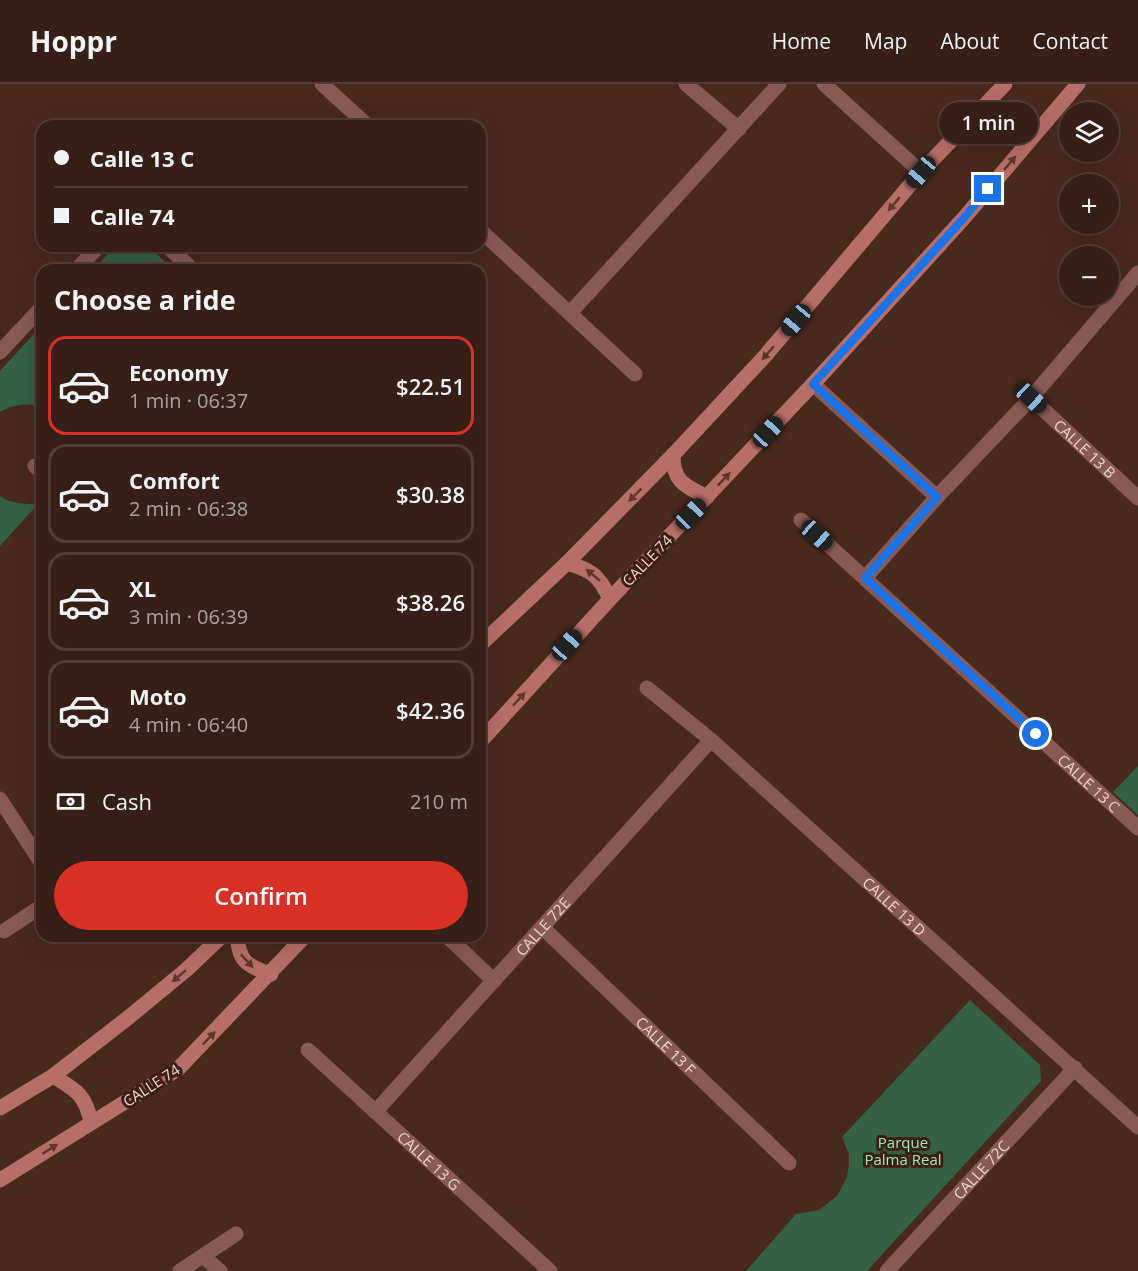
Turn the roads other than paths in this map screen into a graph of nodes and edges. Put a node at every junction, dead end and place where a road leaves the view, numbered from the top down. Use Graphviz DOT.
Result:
graph roads {
  1 [pos="322,84"];
  2 [pos="686,84"];
  3 [pos="779,84"];
  4 [pos="824,84"];
  5 [pos="1005,84"];
  6 [pos="1078,84"];
  7 [pos="983,106"];
  8 [pos="361,120"];
  9 [pos="739,129"];
  10 [pos="1025,144"];
  11 [pos="921,172"];
  12 [pos="486,236"];
  13 [pos="93,252"];
  14 [pos="174,252"];
  15 [pos="82,264"];
  16 [pos="186,264"];
  17 [pos="1138,273"];
  18 [pos="36,313"];
  19 [pos="570,313"];
  20 [pos="0,352"];
  21 [pos="635,374"];
  22 [pos="813,384"];
  23 [pos="1031,398"];
  24 [pos="673,455"];
  25 [pos="707,497"];
  26 [pos="937,497"];
  27 [pos="1138,498"];
  28 [pos="801,520"];
  29 [pos="567,563"];
  30 [pos="865,578"];
  31 [pos="610,599"];
  32 [pos="486,639"];
  33 [pos="647,688"];
  34 [pos="486,735"];
  35 [pos="711,740"];
  36 [pos="0,799"];
  37 [pos="1138,828"];
  38 [pos="36,855"];
  39 [pos="36,910"];
  40 [pos="543,928"];
  41 [pos="4,931"];
  42 [pos="215,942"];
  43 [pos="237,942"];
  44 [pos="299,942"];
  45 [pos="453,942"];
  46 [pos="271,974"];
  47 [pos="494,981"];
  48 [pos="308,1050"];
  49 [pos="1075,1068"];
  50 [pos="53,1076"];
  51 [pos="0,1108"];
  52 [pos="375,1112"];
  53 [pos="91,1123"];
  54 [pos="1138,1127"];
  55 [pos="789,1163"];
  56 [pos="0,1180"];
  57 [pos="236,1234"];
  58 [pos="203,1256"];
  59 [pos="180,1271"];
  60 [pos="220,1271"];
  61 [pos="550,1271"];
  62 [pos="887,1271"];
  1 -- 8 [label="street"];
  2 -- 9 [label="street"];
  3 -- 9 [label="street"];
  4 -- 11 [label="street"];
  5 -- 7 [label="main road"];
  6 -- 10 [label="main road, CALLE 74"];
  7 -- 10 [label="main road"];
  7 -- 11 [label="main road"];
  9 -- 19 [label="street"];
  22 -- 10 [label="main road, CALLE 74, one-way"];
  11 -- 24 [label="main road, one-way"];
  12 -- 19 [label="street"];
  13 -- 15 [label="street"];
  14 -- 16 [label="street"];
  17 -- 23 [label="street"];
  18 -- 20 [label="street"];
  19 -- 21 [label="street"];
  25 -- 22 [label="main road, CALLE 74, one-way"];
  22 -- 26 [label="street"];
  23 -- 26 [label="street"];
  23 -- 27 [label="street, CALLE 13 B"];
  24 -- 25 [label="main road"];
  24 -- 29 [label="main road, one-way"];
  25 -- 31 [label="main road, CALLE 74"];
  26 -- 30 [label="street"];
  28 -- 30 [label="street, CALLE 13 C"];
  31 -- 29 [label="main road, one-way"];
  29 -- 32 [label="main road"];
  30 -- 37 [label="street, CALLE 13 C"];
  34 -- 31 [label="main road, CALLE 74, one-way"];
  33 -- 35 [label="street, CALLE 13 D"];
  35 -- 40 [label="street, CALLE 72E"];
  35 -- 49 [label="street, CALLE 13 D"];
  36 -- 38 [label="street"];
  39 -- 41 [label="street"];
  40 -- 47 [label="street, CALLE 72E"];
  40 -- 55 [label="street, CALLE 13 F"];
  42 -- 50 [label="main road, one-way"];
  43 -- 46 [label="main road, one-way"];
  44 -- 46 [label="main road, CALLE 74"];
  45 -- 47 [label="street"];
  53 -- 46 [label="main road, CALLE 74, one-way"];
  47 -- 52 [label="street, CALLE 72E"];
  48 -- 52 [label="street, CALLE 13 G"];
  49 -- 54 [label="street, CALLE 13 D"];
  49 -- 62 [label="street, CALLE 72C"];
  50 -- 51 [label="main road"];
  50 -- 53 [label="main road"];
  52 -- 61 [label="street, CALLE 13 G"];
  56 -- 53 [label="main road, CALLE 74, one-way"];
  57 -- 58 [label="street"];
  58 -- 59 [label="street"];
  58 -- 60 [label="street"];
}
